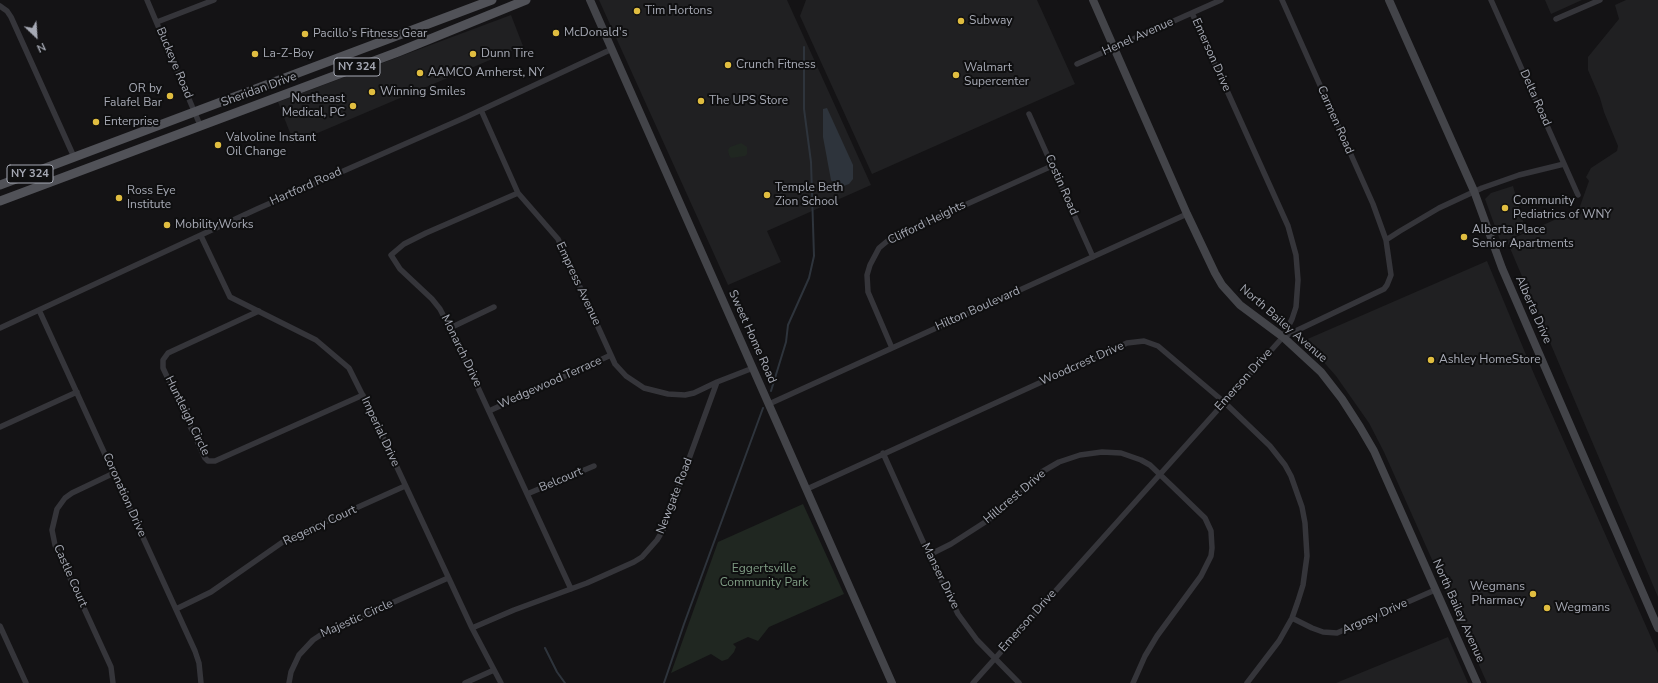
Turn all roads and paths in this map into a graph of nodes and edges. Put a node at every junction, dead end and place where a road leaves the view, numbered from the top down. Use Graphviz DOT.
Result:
graph roads {
  1 [pos="147,0"];
  2 [pos="214,0"];
  3 [pos="492,0"];
  4 [pos="526,0"];
  5 [pos="590,0"];
  6 [pos="1093,0"];
  7 [pos="1221,0"];
  8 [pos="1282,0"];
  9 [pos="1389,0"];
  10 [pos="1491,0"];
  11 [pos="1600,0"];
  12 [pos="475,3"];
  13 [pos="0,6"];
  14 [pos="1192,13"];
  15 [pos="1556,19"];
  16 [pos="156,22"];
  17 [pos="1114,48"];
  18 [pos="612,49"];
  19 [pos="1077,64"];
  20 [pos="481,110"];
  21 [pos="194,112"];
  22 [pos="1029,114"];
  23 [pos="200,125"];
  24 [pos="74,157"];
  25 [pos="1564,164"];
  26 [pos="1052,166"];
  27 [pos="0,185"];
  28 [pos="1474,191"];
  29 [pos="518,193"];
  30 [pos="1578,195"];
  31 [pos="0,201"];
  32 [pos="1187,214"];
  33 [pos="201,236"];
  34 [pos="1386,240"];
  35 [pos="1093,257"];
  36 [pos="494,308"];
  37 [pos="39,310"];
  38 [pos="259,311"];
  39 [pos="0,328"];
  40 [pos="450,328"];
  41 [pos="1283,337"];
  42 [pos="892,348"];
  43 [pos="611,355"];
  44 [pos="753,368"];
  45 [pos="717,382"];
  46 [pos="77,392"];
  47 [pos="363,395"];
  48 [pos="1224,402"];
  49 [pos="769,404"];
  50 [pos="489,411"];
  51 [pos="0,427"];
  52 [pos="884,453"];
  53 [pos="594,466"];
  54 [pos="114,473"];
  55 [pos="1160,474"];
  56 [pos="406,486"];
  57 [pos="807,489"];
  58 [pos="528,494"];
  59 [pos="929,555"];
  60 [pos="448,578"];
  61 [pos="571,589"];
  62 [pos="1435,590"];
  63 [pos="176,608"];
  64 [pos="1292,618"];
  65 [pos="0,626"];
  66 [pos="472,628"];
  67 [pos="1658,628"];
  68 [pos="996,658"];
  69 [pos="494,670"];
  70 [pos="26,683"];
  71 [pos="113,683"];
  72 [pos="201,683"];
  73 [pos="289,683"];
  74 [pos="465,683"];
  75 [pos="501,683"];
  76 [pos="892,683"];
  77 [pos="973,683"];
  78 [pos="1019,683"];
  79 [pos="1133,683"];
  80 [pos="1247,683"];
  81 [pos="1477,683"];
  1 -- 16 [label="street, Buckeye Road"];
  2 -- 16 [label="street"];
  3 -- 12 [label="main road, Sheridan Drive / NY 324"];
  4 -- 23 [label="main road, Sheridan Drive / NY 324"];
  5 -- 18 [label="street, Sweet Home Road"];
  6 -- 17 [label="street, North Bailey Avenue"];
  7 -- 14 [label="street, Henel Avenue"];
  8 -- 34 [label="street, Carmen Road"];
  9 -- 28 [label="street, Alberta Drive"];
  10 -- 25 [label="street, Delta Road"];
  11 -- 15 [label="street"];
  12 -- 21 [label="main road, Sheridan Drive / NY 324"];
  13 -- 24 [label="street"];
  14 -- 17 [label="street, Henel Avenue"];
  14 -- 41 [label="street, Emerson Drive"];
  16 -- 21 [label="street, Buckeye Road"];
  17 -- 19 [label="street, Henel Avenue"];
  17 -- 32 [label="street, North Bailey Avenue"];
  18 -- 20 [label="street, Hartford Road"];
  18 -- 44 [label="street, Sweet Home Road"];
  20 -- 29 [label="street, Empress Avenue"];
  20 -- 33 [label="street, Hartford Road"];
  21 -- 23 [label="street, Buckeye Road"];
  21 -- 24 [label="main road, Sheridan Drive / NY 324"];
  22 -- 26 [label="street, Costin Road"];
  23 -- 31 [label="main road, Sheridan Drive / NY 324"];
  24 -- 27 [label="main road, Sheridan Drive / NY 324"];
  25 -- 28 [label="street"];
  25 -- 30 [label="street, Delta Road"];
  26 -- 35 [label="street, Costin Road"];
  26 -- 42 [label="street, Clifford Heights"];
  28 -- 34 [label="street"];
  28 -- 67 [label="street, Alberta Drive"];
  29 -- 40 [label="street, Monarch Drive"];
  29 -- 43 [label="street, Empress Avenue"];
  32 -- 35 [label="street, Hilton Boulevard"];
  32 -- 41 [label="street, North Bailey Avenue"];
  33 -- 37 [label="street, Hartford Road"];
  33 -- 38 [label="street, Imperial Drive"];
  34 -- 41 [label="street, Carmen Road"];
  35 -- 42 [label="street, Hilton Boulevard"];
  36 -- 40 [label="street"];
  37 -- 39 [label="street, Hartford Road"];
  37 -- 46 [label="street, Coronation Drive"];
  38 -- 47 [label="street, Imperial Drive"];
  38 -- 47 [label="street, Huntleigh Circle"];
  40 -- 50 [label="street, Monarch Drive"];
  41 -- 48 [label="street, Emerson Drive"];
  41 -- 62 [label="street, North Bailey Avenue"];
  42 -- 49 [label="street, Hilton Boulevard"];
  43 -- 45 [label="street, Empress Avenue"];
  43 -- 50 [label="street, Wedgewood Terrace"];
  44 -- 45 [label="street"];
  44 -- 49 [label="street, Sweet Home Road"];
  45 -- 61 [label="street, Newgate Road"];
  46 -- 51 [label="street"];
  46 -- 54 [label="street, Coronation Drive"];
  47 -- 56 [label="street, Imperial Drive"];
  48 -- 52 [label="street, Woodcrest Drive"];
  48 -- 55 [label="street, Emerson Drive"];
  48 -- 64 [label="street, Woodcrest Drive"];
  49 -- 57 [label="street, Sweet Home Road"];
  50 -- 58 [label="street, Monarch Drive"];
  52 -- 57 [label="street, Woodcrest Drive"];
  52 -- 59 [label="street, Manser Drive"];
  53 -- 58 [label="street, Belcourt"];
  54 -- 63 [label="street, Coronation Drive"];
  54 -- 71 [label="street, Castle Court"];
  55 -- 59 [label="street, Hillcrest Drive"];
  55 -- 68 [label="street, Emerson Drive"];
  55 -- 79 [label="street, Hillcrest Drive"];
  56 -- 60 [label="street, Imperial Drive"];
  56 -- 63 [label="street, Regency Court"];
  57 -- 76 [label="street, Sweet Home Road"];
  58 -- 61 [label="street, Monarch Drive"];
  59 -- 68 [label="street, Manser Drive"];
  60 -- 66 [label="street, Imperial Drive"];
  60 -- 73 [label="street, Majestic Circle"];
  61 -- 66 [label="street, Newgate Road"];
  62 -- 64 [label="street, Argosy Drive"];
  62 -- 81 [label="street, North Bailey Avenue"];
  63 -- 72 [label="street, Coronation Drive"];
  64 -- 80 [label="street, Woodcrest Drive"];
  65 -- 70 [label="street"];
  66 -- 69 [label="street, Imperial Drive"];
  68 -- 77 [label="street, Emerson Drive"];
  68 -- 78 [label="street, Manser Drive"];
  69 -- 74 [label="street"];
  69 -- 75 [label="street, Imperial Drive"];
}
